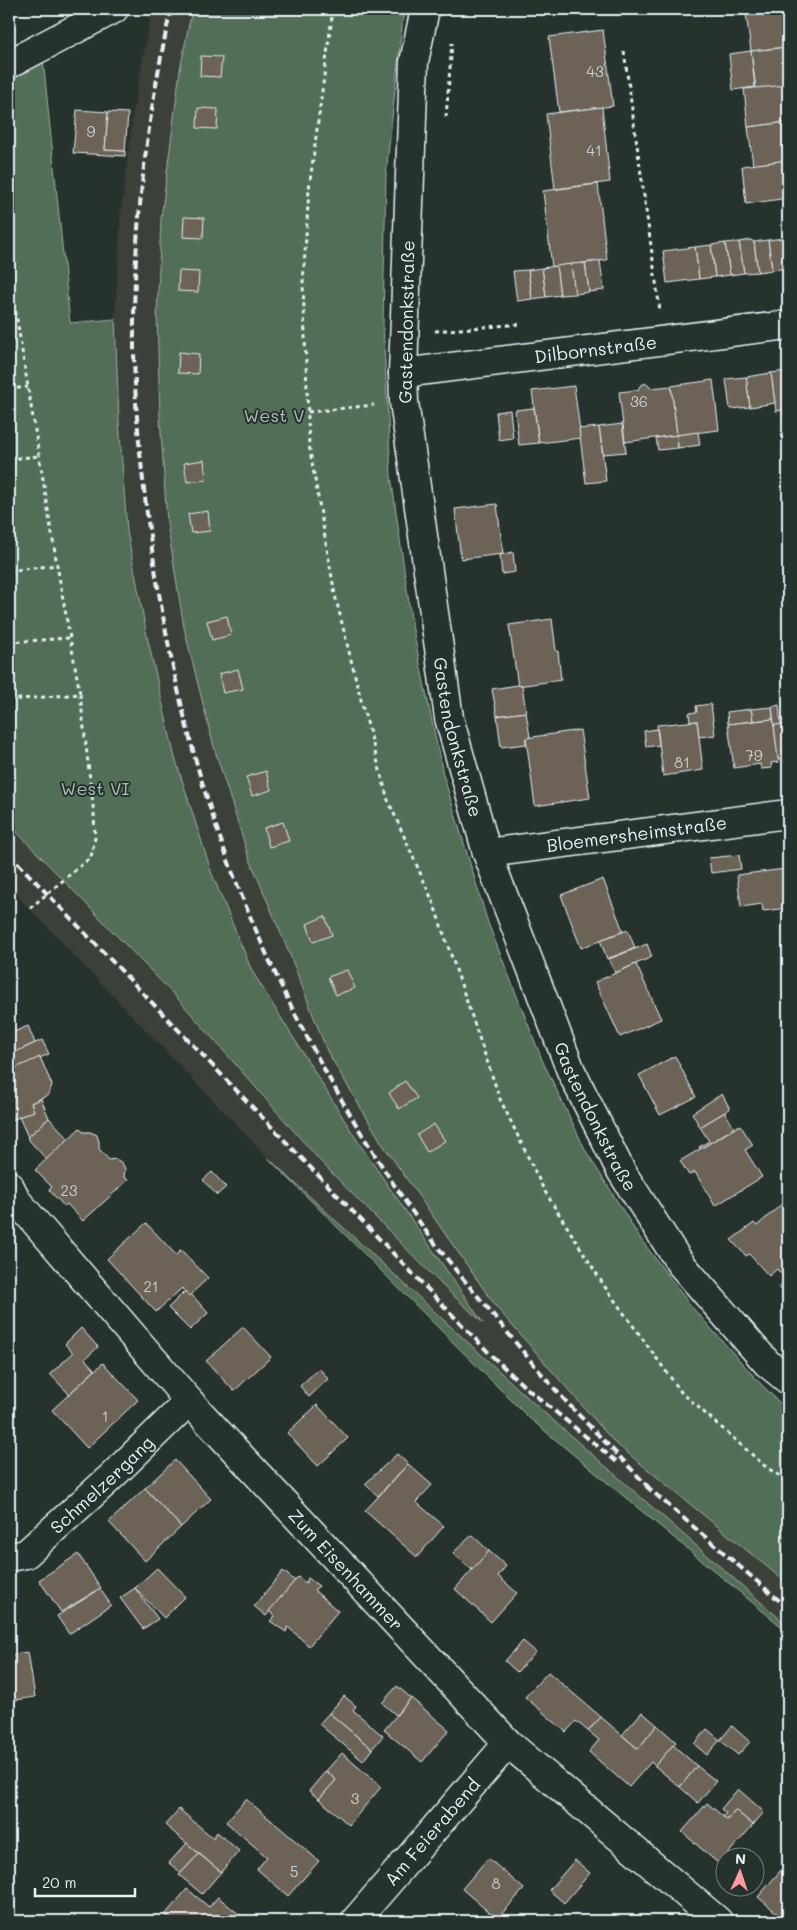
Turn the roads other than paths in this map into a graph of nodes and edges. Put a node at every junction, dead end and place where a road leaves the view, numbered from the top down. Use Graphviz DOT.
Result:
graph roads {
  1 [pos="114,9"];
  2 [pos="425,9"];
  3 [pos="9,64"];
  4 [pos="788,325"];
  5 [pos="403,373"];
  6 [pos="788,814"];
  7 [pos="487,853"];
  8 [pos="9,1185"];
  9 [pos="788,1380"];
  10 [pos="189,1401"];
  11 [pos="9,1557"];
  12 [pos="508,1743"];
  13 [pos="355,1921"];
  14 [pos="718,1921"];
  1 -- 3 [label="street"];
  2 -- 5 [label="street, Gastendonkstraße"];
  4 -- 5 [label="street, Dilbornstraße"];
  5 -- 7 [label="street, Gastendonkstraße"];
  6 -- 7 [label="street, Bloemersheimstraße"];
  7 -- 9 [label="street, Gastendonkstraße"];
  8 -- 10 [label="street, Zum Eisenhammer"];
  10 -- 11 [label="street, Schmelzergang"];
  10 -- 12 [label="street, Zum Eisenhammer"];
  12 -- 13 [label="street, Am Feierabend"];
  12 -- 14 [label="street, Zum Eisenhammer"];
}
